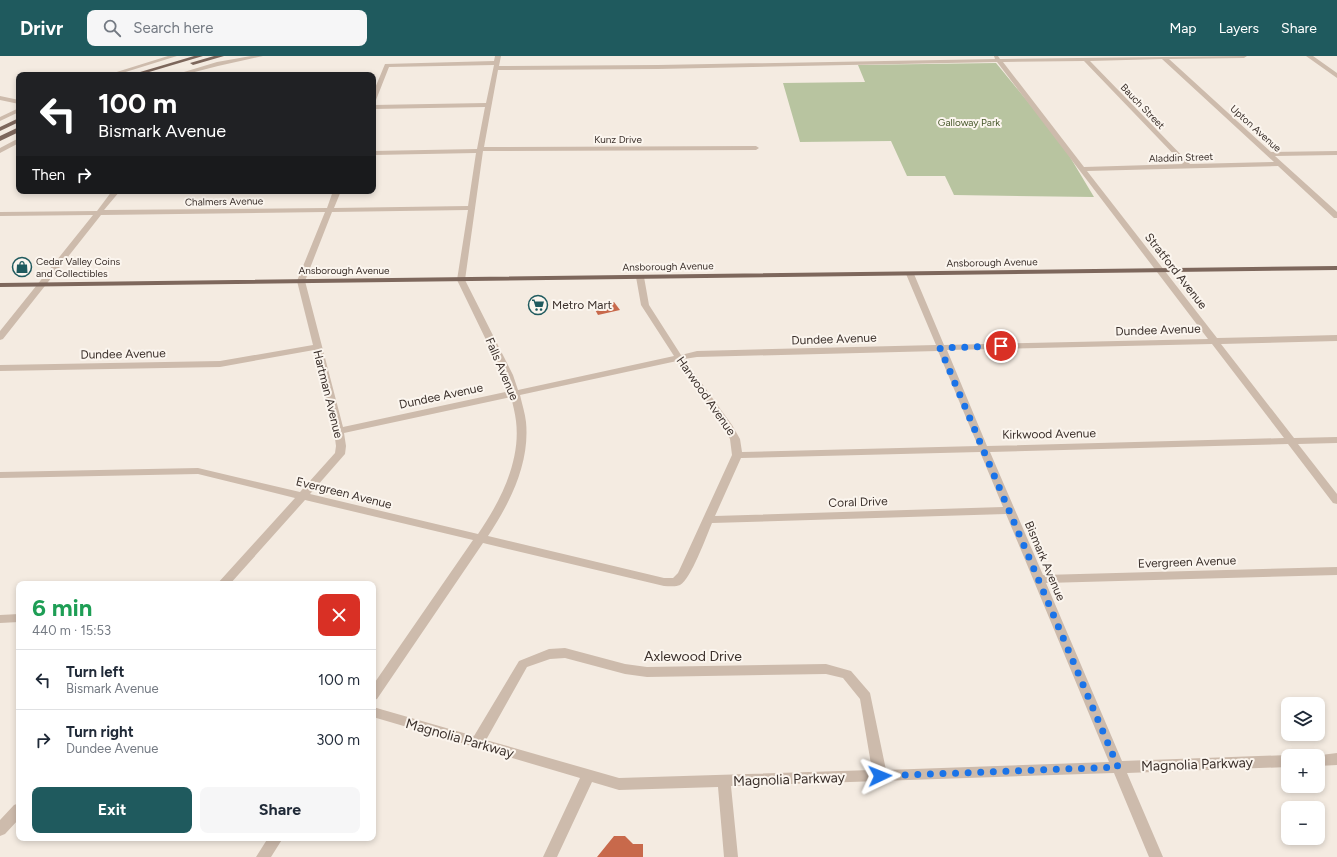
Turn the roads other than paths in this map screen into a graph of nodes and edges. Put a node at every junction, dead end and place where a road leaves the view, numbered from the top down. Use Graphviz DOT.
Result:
graph roads {
  1 [pos="174,56"];
  2 [pos="200,56"];
  3 [pos="221,56"];
  4 [pos="259,56"];
  5 [pos="818,56"];
  6 [pos="1163,56"];
  7 [pos="1244,56"];
  8 [pos="1309,56"];
  9 [pos="997,58"];
  10 [pos="1065,58"];
  11 [pos="1085,59"];
  12 [pos="497,62"];
  13 [pos="821,63"];
  14 [pos="120,72"];
  15 [pos="144,72"];
  16 [pos="165,72"];
  17 [pos="188,72"];
  18 [pos="1337,76"];
  19 [pos="376,88"];
  20 [pos="0,98"];
  21 [pos="16,101"];
  22 [pos="489,104"];
  23 [pos="376,107"];
  24 [pos="16,111"];
  25 [pos="0,119"];
  26 [pos="16,121"];
  27 [pos="0,129"];
  28 [pos="16,131"];
  29 [pos="0,139"];
  30 [pos="16,142"];
  31 [pos="756,148"];
  32 [pos="0,150"];
  33 [pos="480,150"];
  34 [pos="376,153"];
  35 [pos="1270,154"];
  36 [pos="1337,154"];
  37 [pos="1280,164"];
  38 [pos="1188,166"];
  39 [pos="1082,170"];
  40 [pos="114,194"];
  41 [pos="336,194"];
  42 [pos="471,208"];
  43 [pos="329,210"];
  44 [pos="99,212"];
  45 [pos="0,214"];
  46 [pos="1337,216"];
  47 [pos="1337,268"];
  48 [pos="1160,271"];
  49 [pos="910,274"];
  50 [pos="640,277"];
  51 [pos="461,280"];
  52 [pos="300,281"];
  53 [pos="0,285"];
  54 [pos="42,285"];
  55 [pos="0,337"];
  56 [pos="1337,338"];
  57 [pos="1214,341"];
  58 [pos="316,348"];
  59 [pos="940,348"];
  60 [pos="679,358"];
  61 [pos="0,368"];
  62 [pos="515,393"];
  63 [pos="339,430"];
  64 [pos="1337,440"];
  65 [pos="1291,441"];
  66 [pos="984,449"];
  67 [pos="737,455"];
  68 [pos="0,475"];
  69 [pos="302,496"];
  70 [pos="1337,501"];
  71 [pos="1010,510"];
  72 [pos="708,520"];
  73 [pos="480,539"];
  74 [pos="1337,570"];
  75 [pos="1038,579"];
  76 [pos="226,581"];
  77 [pos="16,618"];
  78 [pos="0,619"];
  79 [pos="376,691"];
  80 [pos="376,713"];
  81 [pos="478,742"];
  82 [pos="1337,759"];
  83 [pos="1325,760"];
  84 [pos="1281,761"];
  85 [pos="1118,767"];
  86 [pos="588,776"];
  87 [pos="880,776"];
  88 [pos="724,781"];
  89 [pos="16,812"];
  90 [pos="0,830"];
  91 [pos="274,841"];
  92 [pos="263,857"];
  93 [pos="550,857"];
  94 [pos="731,857"];
  95 [pos="1156,857"];
  1 -- 14 [label="street"];
  2 -- 15 [label="main road"];
  3 -- 16 [label="main road"];
  4 -- 17 [label="street"];
  5 -- 13 [label="street"];
  6 -- 7 [label="street"];
  6 -- 11 [label="street"];
  6 -- 35 [label="street, Upton Avenue"];
  8 -- 18 [label="street"];
  9 -- 10 [label="street"];
  9 -- 13 [label="street"];
  9 -- 39 [label="street, Stratford Avenue"];
  10 -- 11 [label="street"];
  11 -- 38 [label="street, Bauch Street"];
  12 -- 13 [label="street"];
  12 -- 19 [label="street"];
  12 -- 22 [label="street"];
  20 -- 21 [label="street"];
  22 -- 23 [label="street"];
  22 -- 33 [label="street"];
  24 -- 25 [label="street"];
  26 -- 27 [label="main road"];
  28 -- 29 [label="main road"];
  30 -- 32 [label="street"];
  31 -- 33 [label="street, Kunz Drive"];
  33 -- 34 [label="street, Kunz Drive"];
  33 -- 42 [label="street"];
  35 -- 36 [label="street"];
  35 -- 37 [label="street, Upton Avenue"];
  37 -- 38 [label="street, Aladdin Street"];
  37 -- 46 [label="street, Upton Avenue"];
  38 -- 39 [label="street, Aladdin Street"];
  39 -- 48 [label="street, Stratford Avenue"];
  40 -- 44 [label="street"];
  41 -- 43 [label="street"];
  42 -- 43 [label="street, Chalmers Avenue"];
  42 -- 51 [label="street"];
  43 -- 44 [label="street, Chalmers Avenue"];
  43 -- 52 [label="street"];
  44 -- 45 [label="street, Chalmers Avenue"];
  44 -- 54 [label="street"];
  47 -- 48 [label="main road, Ansborough Avenue"];
  48 -- 49 [label="main road, Ansborough Avenue"];
  48 -- 57 [label="street, Stratford Avenue"];
  49 -- 50 [label="main road, Ansborough Avenue"];
  49 -- 59 [label="street, Bismark Avenue"];
  50 -- 51 [label="main road, Ansborough Avenue"];
  50 -- 60 [label="street, Harwood Avenue"];
  51 -- 52 [label="main road, Ansborough Avenue"];
  51 -- 62 [label="street, Falls Avenue"];
  52 -- 54 [label="main road, Ansborough Avenue"];
  52 -- 58 [label="street, Hartman Avenue"];
  53 -- 54 [label="main road, Ansborough Avenue"];
  54 -- 55 [label="street"];
  56 -- 57 [label="street, Dundee Avenue"];
  57 -- 59 [label="street, Dundee Avenue"];
  57 -- 65 [label="street, Stratford Avenue"];
  58 -- 61 [label="street, Dundee Avenue"];
  58 -- 63 [label="street, Hartman Avenue"];
  59 -- 60 [label="street, Dundee Avenue"];
  59 -- 66 [label="street, Bismark Avenue"];
  60 -- 62 [label="street, Dundee Avenue"];
  60 -- 67 [label="street, Harwood Avenue"];
  62 -- 63 [label="street, Dundee Avenue"];
  62 -- 73 [label="street, Falls Avenue"];
  63 -- 69 [label="street, Hartman Avenue"];
  64 -- 65 [label="street, Kirkwood Avenue"];
  65 -- 66 [label="street, Kirkwood Avenue"];
  65 -- 70 [label="street, Stratford Avenue"];
  66 -- 67 [label="street, Kirkwood Avenue"];
  66 -- 71 [label="street, Bismark Avenue"];
  67 -- 72 [label="street"];
  68 -- 69 [label="street, Evergreen Avenue"];
  69 -- 73 [label="street, Evergreen Avenue"];
  69 -- 76 [label="street, Hartman Avenue"];
  71 -- 72 [label="street, Coral Drive"];
  71 -- 75 [label="street, Bismark Avenue"];
  72 -- 73 [label="street, Evergreen Avenue"];
  73 -- 79 [label="street, Falls Avenue"];
  74 -- 75 [label="street, Evergreen Avenue"];
  75 -- 85 [label="street, Bismark Avenue"];
  77 -- 78 [label="street"];
  80 -- 81 [label="street, Magnolia Parkway"];
  81 -- 86 [label="street, Magnolia Parkway"];
  81 -- 87 [label="street, Axlewood Drive"];
  82 -- 83 [label="street"];
  84 -- 85 [label="street, Magnolia Parkway"];
  85 -- 87 [label="street, Magnolia Parkway"];
  85 -- 95 [label="street, Bismark Avenue"];
  86 -- 88 [label="street, Magnolia Parkway"];
  86 -- 93 [label="street"];
  87 -- 88 [label="street, Magnolia Parkway"];
  88 -- 94 [label="street"];
  89 -- 90 [label="street"];
  91 -- 92 [label="street"];
}
